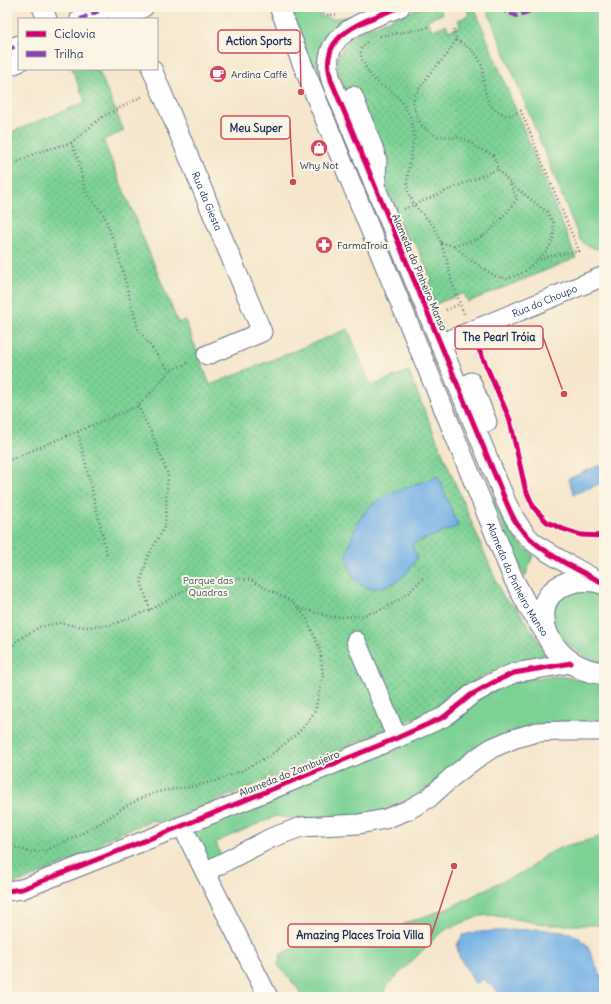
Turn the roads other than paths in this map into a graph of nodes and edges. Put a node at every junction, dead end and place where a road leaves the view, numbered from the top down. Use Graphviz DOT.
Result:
graph roads {
  1 [pos="42,7"];
  2 [pos="109,7"];
  3 [pos="279,7"];
  4 [pos="400,7"];
  5 [pos="47,18"];
  6 [pos="82,18"];
  7 [pos="18,45"];
  8 [pos="7,50"];
  9 [pos="18,62"];
  10 [pos="7,67"];
  11 [pos="152,70"];
  12 [pos="353,96"];
  13 [pos="376,190"];
  14 [pos="604,276"];
  15 [pos="440,344"];
  16 [pos="207,355"];
  17 [pos="471,382"];
  18 [pos="500,490"];
  19 [pos="603,583"];
  20 [pos="549,640"];
  21 [pos="356,641"];
  22 [pos="571,663"];
  23 [pos="604,674"];
  24 [pos="604,731"];
  25 [pos="397,738"];
  26 [pos="182,826"];
  27 [pos="205,872"];
  28 [pos="7,891"];
  29 [pos="268,997"];
  1 -- 5 [label="street"];
  2 -- 6 [label="street"];
  3 -- 20 [label="street, Alameda do Pinheiro Manso"];
  4 -- 13 [label="street, Alameda do Pinheiro Manso"];
  7 -- 8 [label="street"];
  9 -- 10 [label="street"];
  11 -- 16 [label="street, Rua da Giesta"];
  12 -- 13 [label="street"];
  13 -- 15 [label="street, Alameda do Pinheiro Manso"];
  14 -- 15 [label="street, Rua do Choupo"];
  15 -- 18 [label="street, Alameda do Pinheiro Manso"];
  17 -- 18 [label="street"];
  18 -- 19 [label="street, Alameda do Pinheiro Manso"];
  19 -- 20 [label="main road"];
  20 -- 22 [label="main road"];
  21 -- 25 [label="street"];
  22 -- 23 [label="main road"];
  22 -- 25 [label="street, Alameda do Zambujeiro"];
  24 -- 27 [label="street"];
  25 -- 26 [label="street, Alameda do Zambujeiro"];
  26 -- 27 [label="street"];
  26 -- 28 [label="street, Alameda do Zambujeiro"];
  27 -- 29 [label="street"];
}
